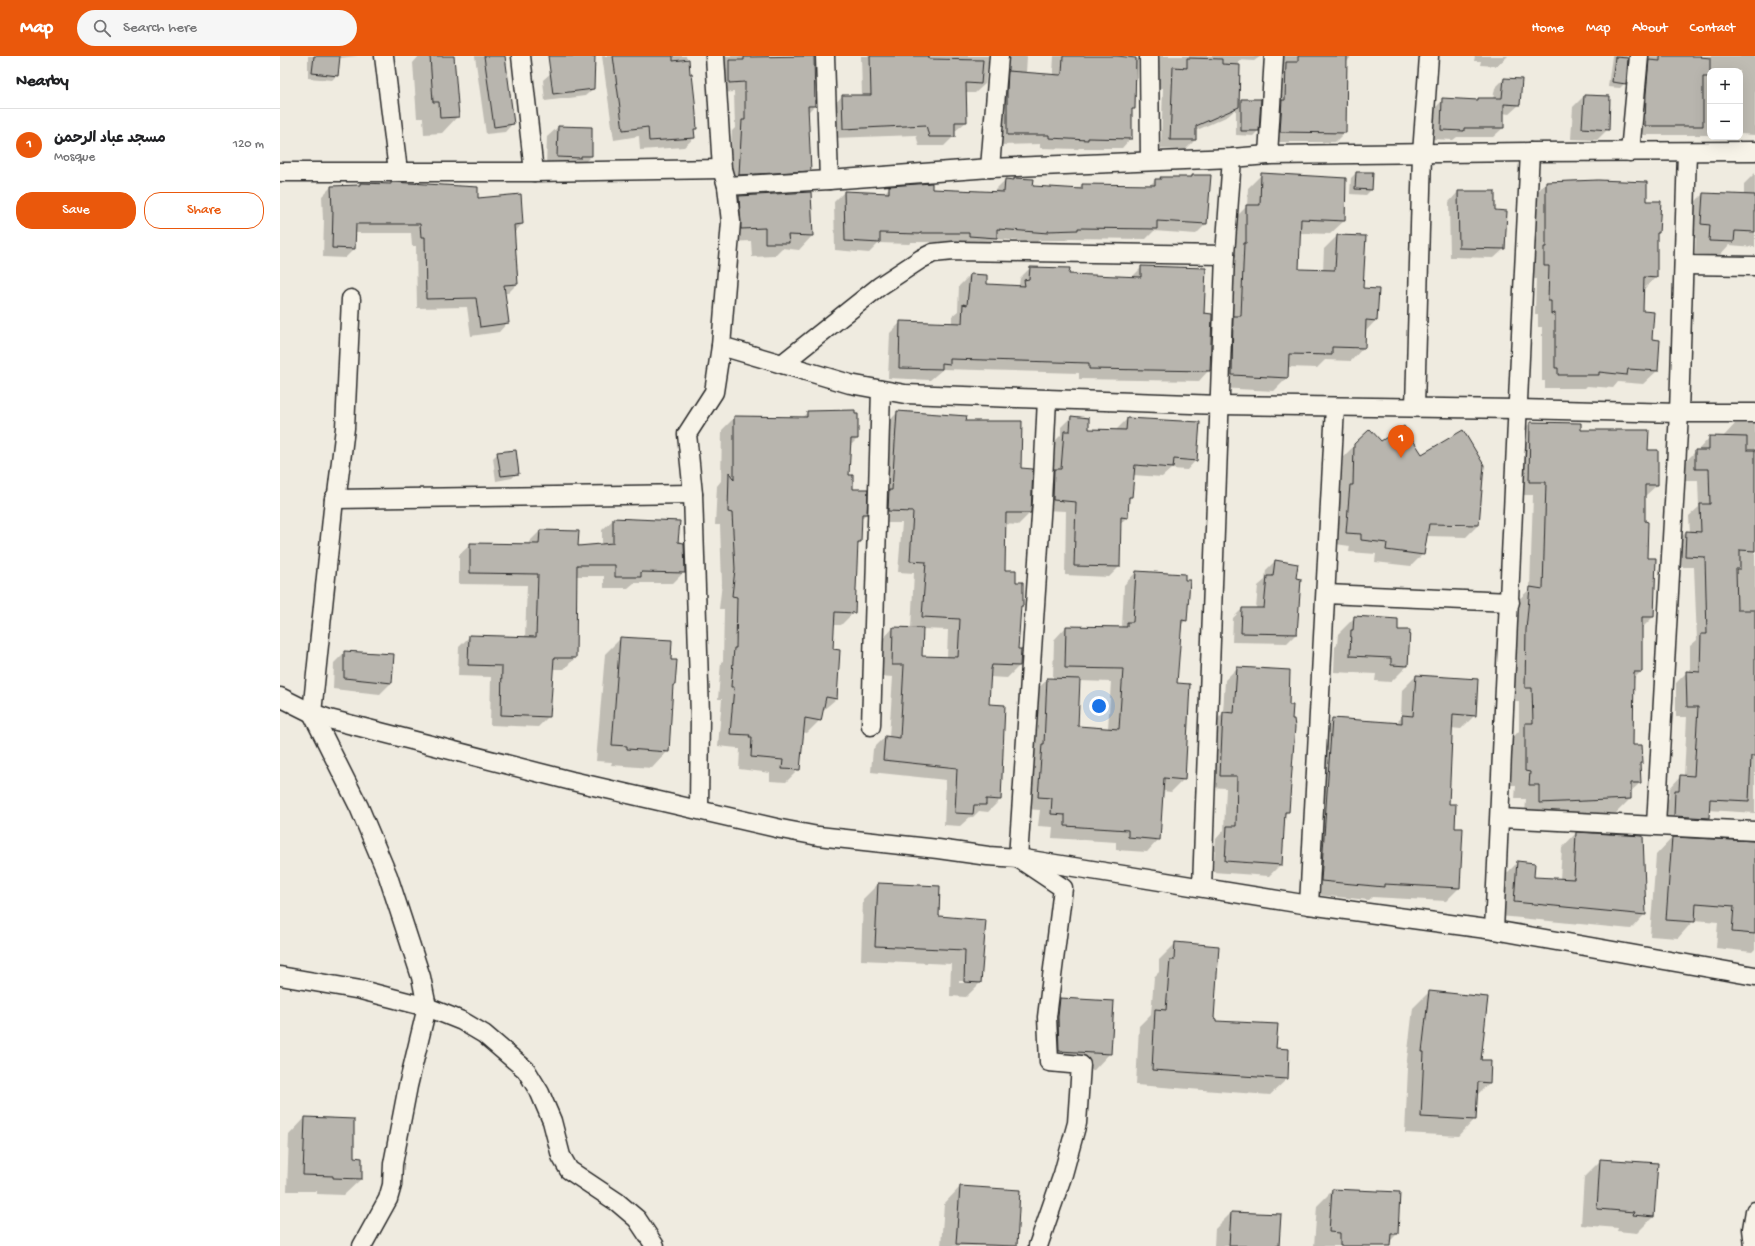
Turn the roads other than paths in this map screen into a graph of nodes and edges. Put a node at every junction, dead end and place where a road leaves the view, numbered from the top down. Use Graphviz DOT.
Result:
graph roads {
  1 [pos="384,56"];
  2 [pos="521,56"];
  3 [pos="715,56"];
  4 [pos="825,56"];
  5 [pos="999,56"];
  6 [pos="1149,56"];
  7 [pos="1274,56"];
  8 [pos="1429,56"];
  9 [pos="1639,56"];
  10 [pos="1755,151"];
  11 [pos="1530,152"];
  12 [pos="1630,152"];
  13 [pos="1687,152"];
  14 [pos="1422,154"];
  15 [pos="1268,155"];
  16 [pos="1232,158"];
  17 [pos="1150,160"];
  18 [pos="990,168"];
  19 [pos="398,171"];
  20 [pos="280,172"];
  21 [pos="534,172"];
  22 [pos="724,177"];
  23 [pos="829,180"];
  24 [pos="1225,255"];
  25 [pos="1684,265"];
  26 [pos="1755,266"];
  27 [pos="351,299"];
  28 [pos="721,346"];
  29 [pos="782,364"];
  30 [pos="881,390"];
  31 [pos="1047,399"];
  32 [pos="1220,405"];
  33 [pos="1334,407"];
  34 [pos="1415,407"];
  35 [pos="1516,409"];
  36 [pos="1679,413"];
  37 [pos="1755,413"];
  38 [pos="693,494"];
  39 [pos="334,499"];
  40 [pos="1326,594"];
  41 [pos="1510,602"];
  42 [pos="280,697"];
  43 [pos="312,713"];
  44 [pos="871,726"];
  45 [pos="699,809"];
  46 [pos="1500,818"];
  47 [pos="1656,825"];
  48 [pos="1755,831"];
  49 [pos="1018,858"];
  50 [pos="1202,887"];
  51 [pos="1309,904"];
  52 [pos="1494,930"];
  53 [pos="280,976"];
  54 [pos="1755,976"];
  55 [pos="427,1007"];
  56 [pos="1755,1210"];
  57 [pos="362,1246"];
  58 [pos="655,1246"];
  59 [pos="1038,1246"];
  60 [pos="1754,1246"];
  1 -- 19 [label="street"];
  2 -- 21 [label="street"];
  3 -- 22 [label="street"];
  4 -- 23 [label="street"];
  5 -- 18 [label="street"];
  6 -- 17 [label="street"];
  7 -- 15 [label="street"];
  8 -- 14 [label="street"];
  9 -- 12 [label="street"];
  10 -- 13 [label="street"];
  11 -- 12 [label="street"];
  11 -- 14 [label="street"];
  11 -- 35 [label="street"];
  12 -- 13 [label="street"];
  13 -- 25 [label="street"];
  14 -- 15 [label="street"];
  14 -- 34 [label="street"];
  15 -- 16 [label="street"];
  16 -- 17 [label="street"];
  16 -- 24 [label="street"];
  17 -- 18 [label="street"];
  18 -- 23 [label="street"];
  19 -- 20 [label="street"];
  19 -- 21 [label="street"];
  21 -- 22 [label="street"];
  22 -- 23 [label="street"];
  22 -- 28 [label="street"];
  24 -- 29 [label="street"];
  24 -- 32 [label="street"];
  25 -- 26 [label="street"];
  25 -- 36 [label="street"];
  27 -- 39 [label="street"];
  28 -- 29 [label="street"];
  28 -- 38 [label="street"];
  29 -- 30 [label="street"];
  30 -- 31 [label="street"];
  30 -- 44 [label="street"];
  31 -- 32 [label="street"];
  31 -- 49 [label="street"];
  32 -- 33 [label="street"];
  32 -- 50 [label="street"];
  33 -- 34 [label="street"];
  33 -- 40 [label="street"];
  34 -- 35 [label="street"];
  35 -- 36 [label="street"];
  35 -- 41 [label="street"];
  36 -- 37 [label="street"];
  36 -- 47 [label="street"];
  38 -- 39 [label="street"];
  38 -- 45 [label="street"];
  39 -- 43 [label="street"];
  40 -- 41 [label="street"];
  40 -- 51 [label="street"];
  41 -- 46 [label="street"];
  42 -- 43 [label="street"];
  43 -- 45 [label="street"];
  43 -- 55 [label="street"];
  45 -- 49 [label="street"];
  46 -- 47 [label="street"];
  46 -- 52 [label="street"];
  47 -- 48 [label="street"];
  49 -- 50 [label="street"];
  49 -- 59 [label="street"];
  50 -- 51 [label="street"];
  51 -- 52 [label="street"];
  52 -- 54 [label="street"];
  53 -- 55 [label="street"];
  55 -- 57 [label="street"];
  55 -- 58 [label="street"];
  56 -- 60 [label="street"];
}
